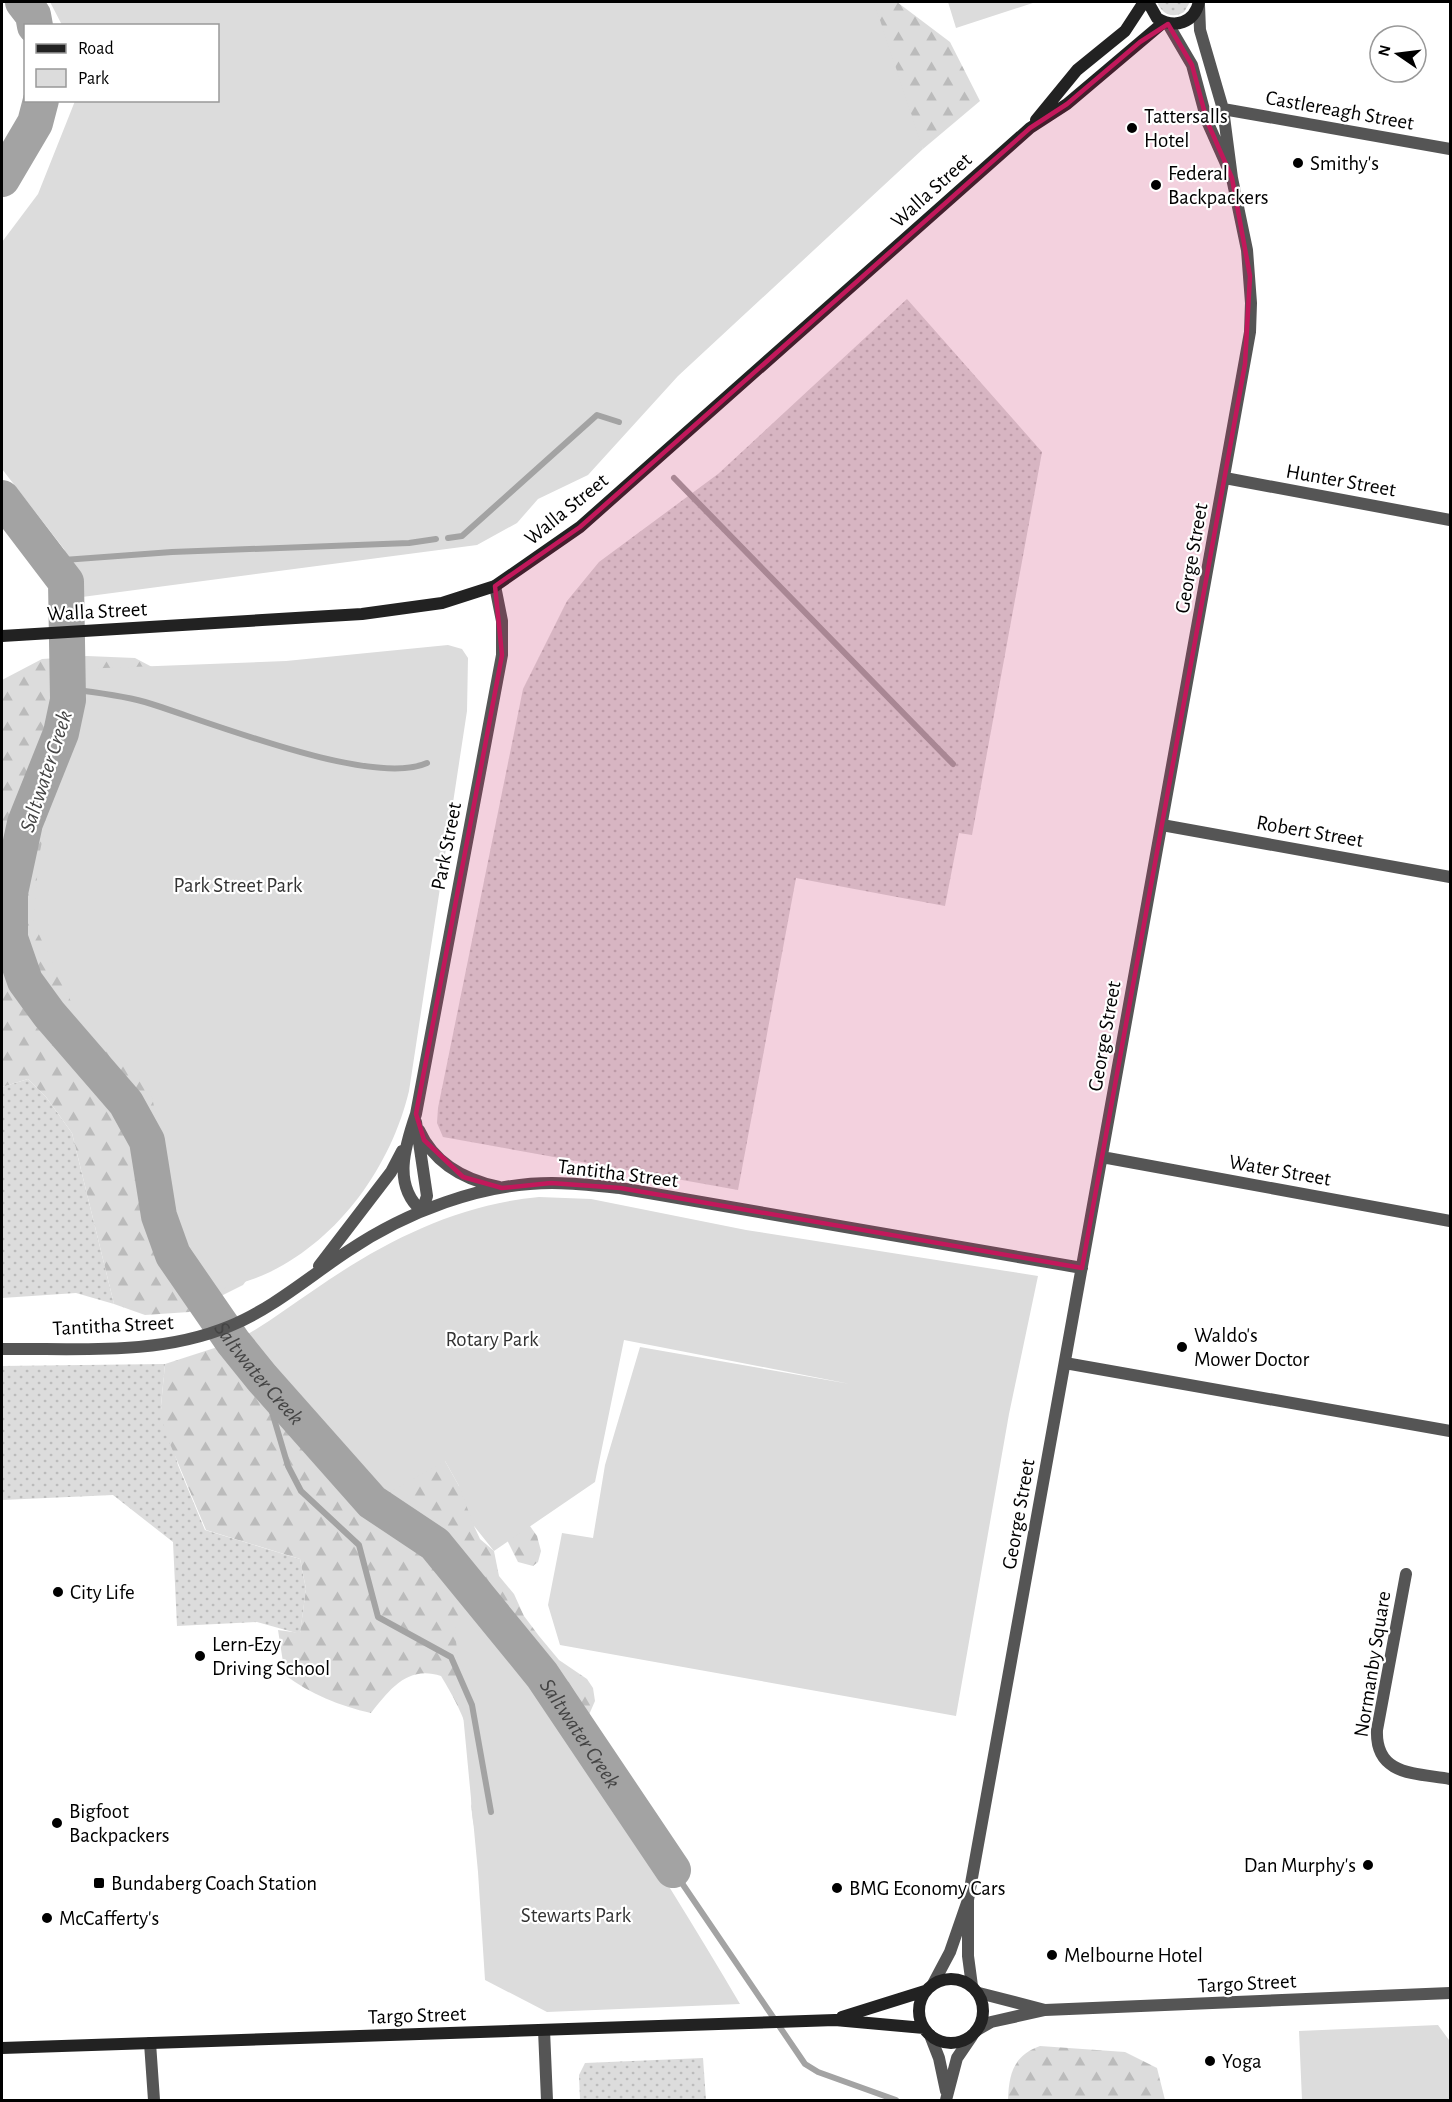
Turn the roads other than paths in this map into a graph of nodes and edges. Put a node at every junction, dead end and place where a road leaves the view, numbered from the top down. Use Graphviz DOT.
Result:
graph roads {
  1 [pos="1146,2"];
  2 [pos="1199,3"];
  3 [pos="1166,23"];
  4 [pos="1223,109"];
  5 [pos="1030,128"];
  6 [pos="1450,149"];
  7 [pos="1232,178"];
  8 [pos="1225,478"];
  9 [pos="1450,520"];
  10 [pos="495,586"];
  11 [pos="2,636"];
  12 [pos="1162,825"];
  13 [pos="1450,877"];
  14 [pos="416,1118"];
  15 [pos="405,1144"];
  16 [pos="1102,1157"];
  17 [pos="502,1188"];
  18 [pos="422,1211"];
  19 [pos="1450,1221"];
  20 [pos="1082,1268"];
  21 [pos="311,1276"];
  22 [pos="2,1349"];
  23 [pos="1065,1363"];
  24 [pos="1450,1431"];
  25 [pos="1406,1574"];
  26 [pos="1450,1779"];
  27 [pos="968,1900"];
  28 [pos="929,1987"];
  29 [pos="976,1990"];
  30 [pos="1450,1993"];
  31 [pos="1045,2010"];
  32 [pos="830,2020"];
  33 [pos="544,2030"];
  34 [pos="927,2032"];
  35 [pos="974,2033"];
  36 [pos="150,2043"];
  37 [pos="2,2048"];
  38 [pos="947,2098"];
  39 [pos="154,2100"];
  40 [pos="547,2100"];
  1 -- 3 [label="street"];
  1 -- 5 [label="street, Walla Street"];
  2 -- 3 [label="street, Walla Street"];
  2 -- 4 [label="street, George Street"];
  3 -- 5 [label="street, Walla Street"];
  3 -- 7 [label="street, George Street"];
  4 -- 6 [label="street, Castlereagh Street"];
  4 -- 7 [label="street, George Street"];
  5 -- 10 [label="street, Walla Street"];
  7 -- 8 [label="street, George Street"];
  8 -- 9 [label="street, Hunter Street"];
  8 -- 12 [label="street, George Street"];
  10 -- 11 [label="street, Walla Street"];
  10 -- 14 [label="street, Park Street"];
  12 -- 13 [label="street, Robert Street"];
  12 -- 16 [label="street, George Street"];
  14 -- 15 [label="street, Park Street"];
  14 -- 17 [label="street"];
  14 -- 18 [label="street, Park Street"];
  15 -- 18 [label="street, Park Street"];
  15 -- 21 [label="street, Park Street"];
  16 -- 19 [label="street, Water Street"];
  16 -- 20 [label="street, George Street"];
  17 -- 18 [label="street, Tantitha Street"];
  17 -- 20 [label="street, Tantitha Street"];
  18 -- 21 [label="street, Tantitha Street"];
  20 -- 23 [label="street, George Street"];
  21 -- 22 [label="street, Tantitha Street"];
  23 -- 24 [label="street"];
  23 -- 27 [label="street, George Street"];
  25 -- 26 [label="street, Normanby Square"];
  27 -- 28 [label="street, George Street"];
  27 -- 29 [label="street, George Street"];
  28 -- 29 [label="street"];
  28 -- 32 [label="street, Targo Street"];
  28 -- 34 [label="street"];
  29 -- 31 [label="street, Targo Street"];
  29 -- 35 [label="street"];
  30 -- 31 [label="street, Targo Street"];
  31 -- 35 [label="street, Targo Street"];
  32 -- 33 [label="street, Targo Street"];
  32 -- 34 [label="street, Targo Street"];
  33 -- 36 [label="street, Targo Street"];
  33 -- 40 [label="street"];
  34 -- 35 [label="street"];
  34 -- 38 [label="street"];
  35 -- 38 [label="street"];
  36 -- 37 [label="street, Targo Street"];
  36 -- 39 [label="street"];
}
